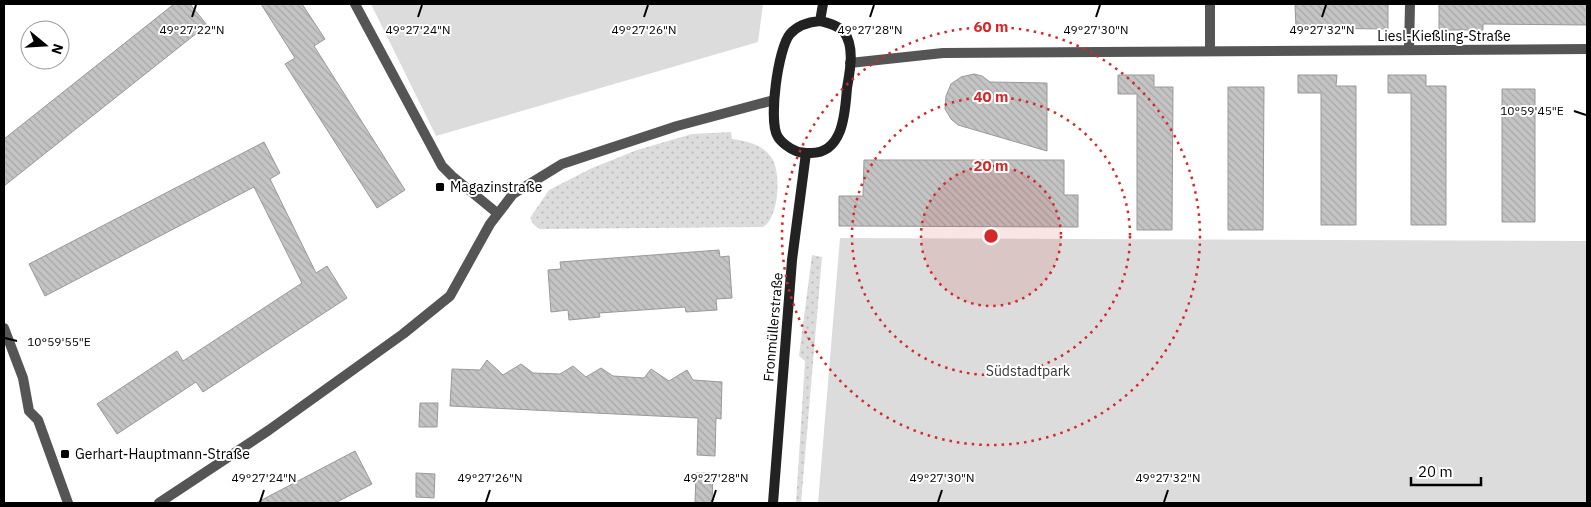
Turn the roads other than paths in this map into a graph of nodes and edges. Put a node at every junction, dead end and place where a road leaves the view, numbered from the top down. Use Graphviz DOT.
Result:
graph roads {
  1 [pos="355,4"];
  2 [pos="823,4"];
  3 [pos="1210,4"];
  4 [pos="1410,4"];
  5 [pos="820,21"];
  6 [pos="1210,50"];
  7 [pos="1410,50"];
  8 [pos="1587,50"];
  9 [pos="850,63"];
  10 [pos="774,100"];
  11 [pos="806,153"];
  12 [pos="497,213"];
  13 [pos="4,328"];
  14 [pos="68,503"];
  15 [pos="159,503"];
  16 [pos="773,503"];
  1 -- 12 [label="street"];
  2 -- 5 [label="main road"];
  3 -- 6 [label="street"];
  4 -- 7 [label="street"];
  5 -- 9 [label="main road"];
  5 -- 10 [label="main road"];
  6 -- 7 [label="street, Liesl-Kießling-Straße"];
  6 -- 9 [label="street, Liesl-Kießling-Straße"];
  7 -- 8 [label="street, Liesl-Kießling-Straße"];
  9 -- 11 [label="main road"];
  10 -- 11 [label="main road"];
  10 -- 12 [label="street"];
  11 -- 16 [label="main road, Fronmüllerstraße"];
  12 -- 15 [label="street"];
  13 -- 14 [label="street"];
}
